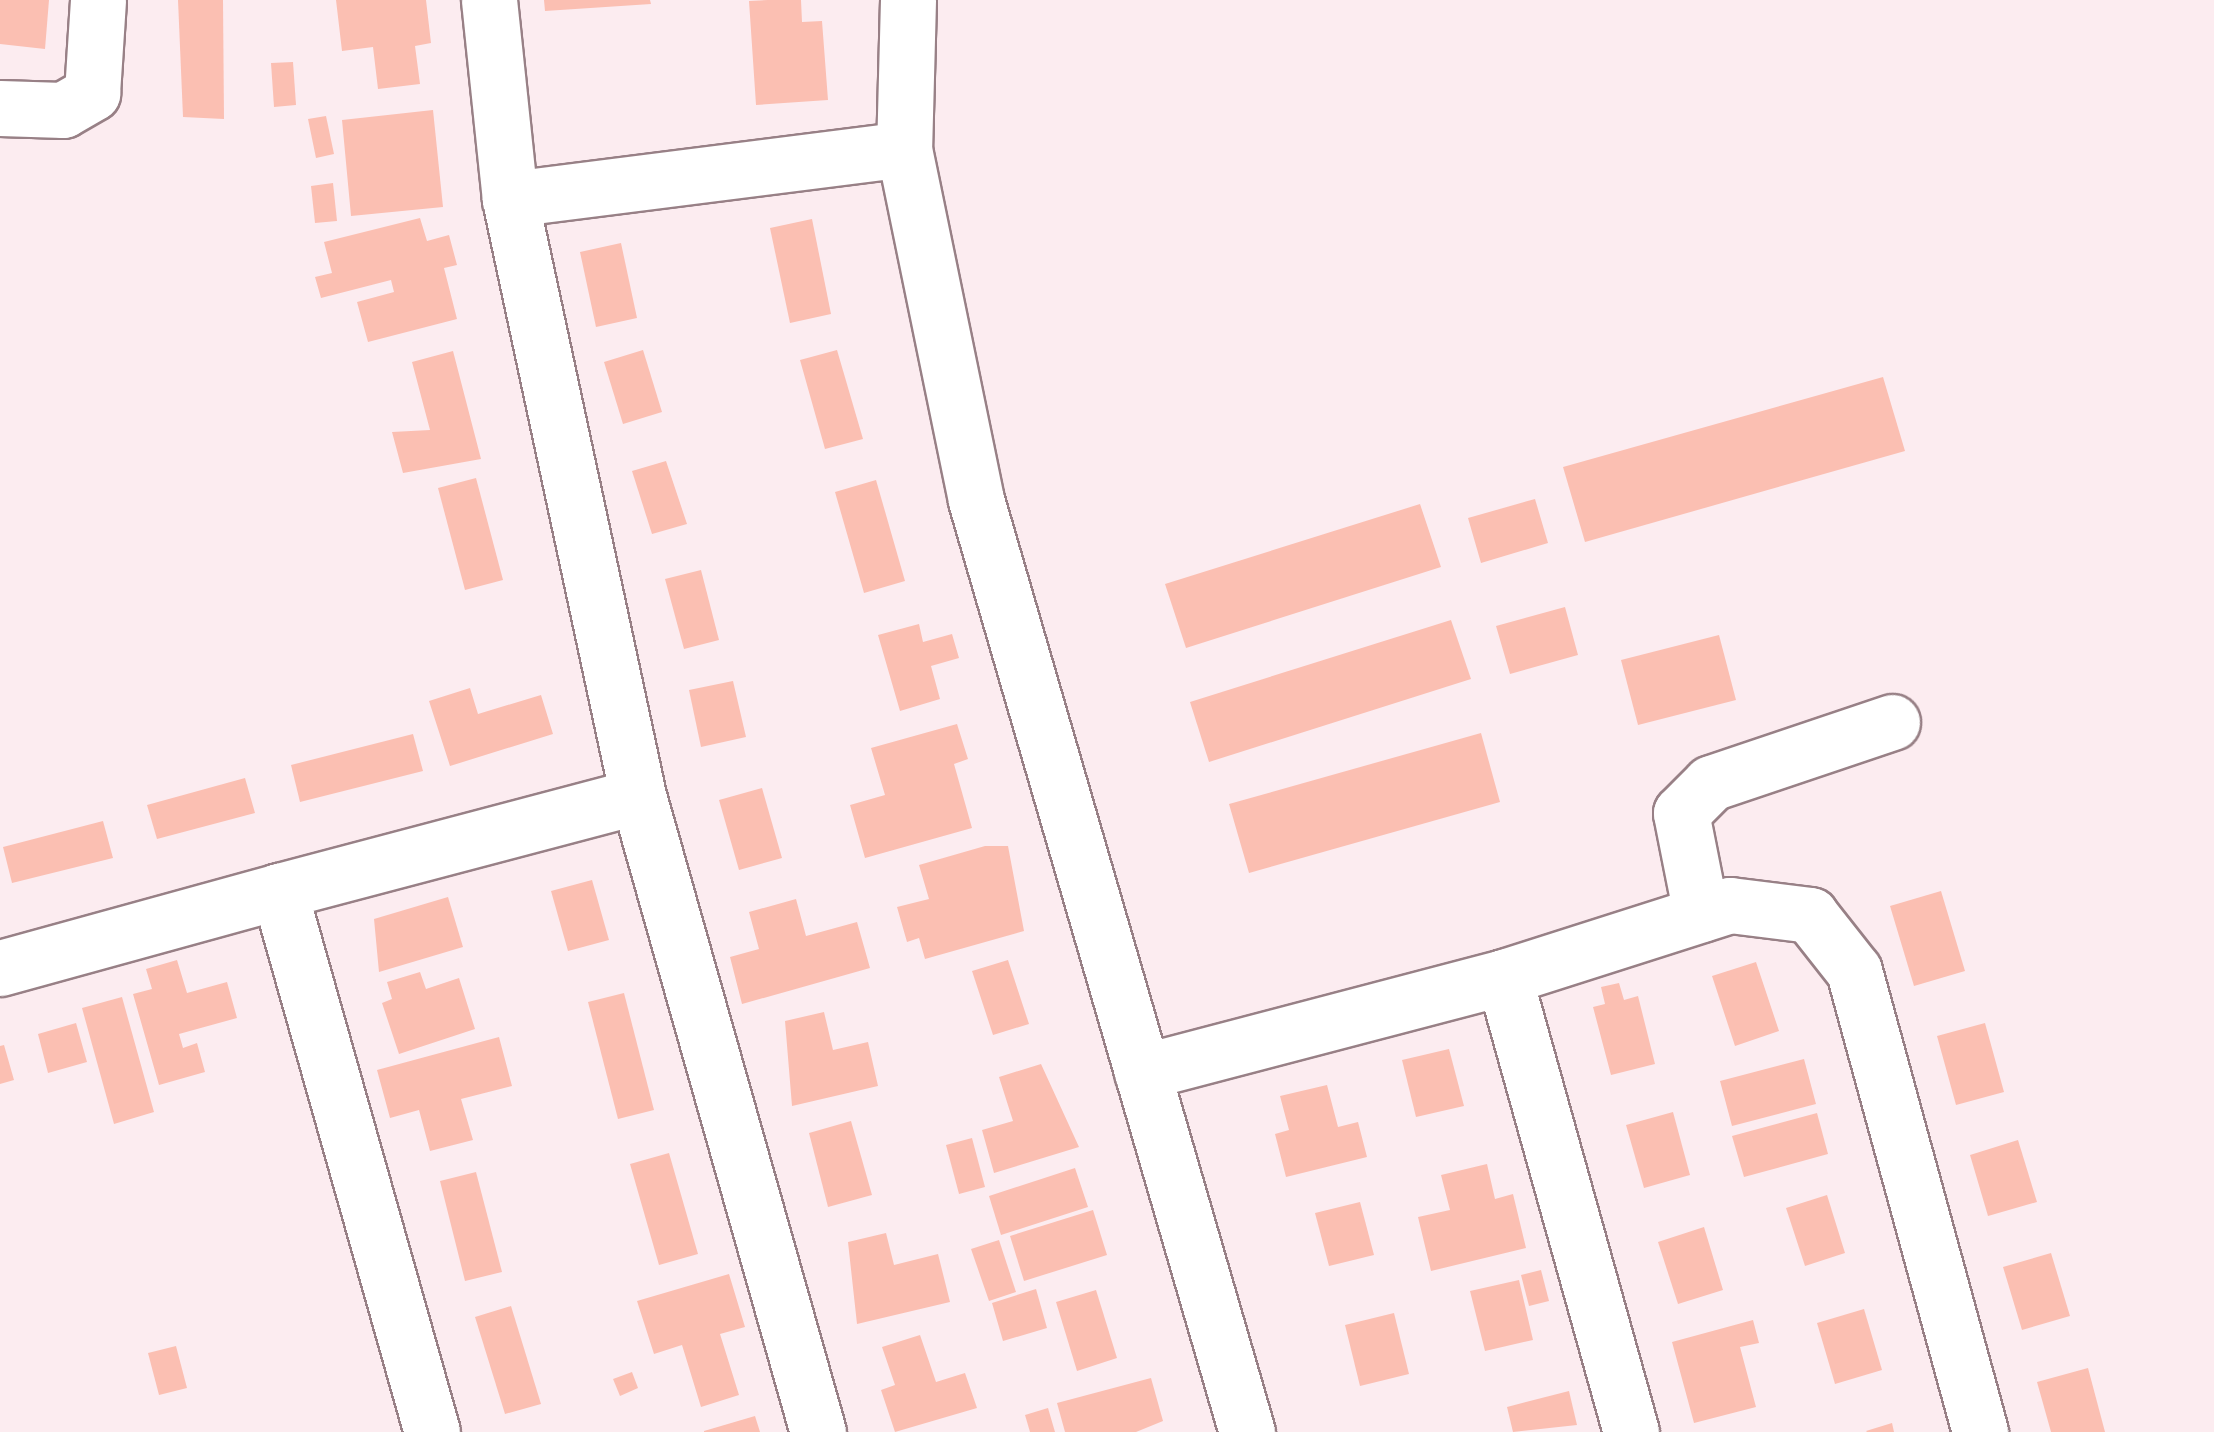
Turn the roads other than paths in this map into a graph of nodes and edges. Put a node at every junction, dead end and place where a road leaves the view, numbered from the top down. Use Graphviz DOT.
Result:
graph roads {
  1 [pos="98,0"];
  2 [pos="488,0"];
  3 [pos="908,0"];
  4 [pos="0,108"];
  5 [pos="904,149"];
  6 [pos="510,199"];
  7 [pos="1892,722"];
  8 [pos="638,796"];
  9 [pos="279,891"];
  10 [pos="1701,914"];
  11 [pos="0,968"];
  12 [pos="1504,977"];
  13 [pos="1142,1072"];
  14 [pos="432,1432"];
  15 [pos="818,1432"];
  16 [pos="1246,1432"];
  17 [pos="1630,1432"];
  18 [pos="1980,1432"];
  1 -- 4 [label="street"];
  2 -- 6 [label="street"];
  3 -- 5 [label="street"];
  5 -- 6 [label="street"];
  5 -- 13 [label="street"];
  6 -- 8 [label="street"];
  7 -- 10 [label="street"];
  8 -- 9 [label="street"];
  8 -- 15 [label="street"];
  9 -- 11 [label="street"];
  9 -- 14 [label="street"];
  10 -- 12 [label="street"];
  10 -- 18 [label="street"];
  12 -- 13 [label="street"];
  12 -- 17 [label="street"];
  13 -- 16 [label="street"];
}
